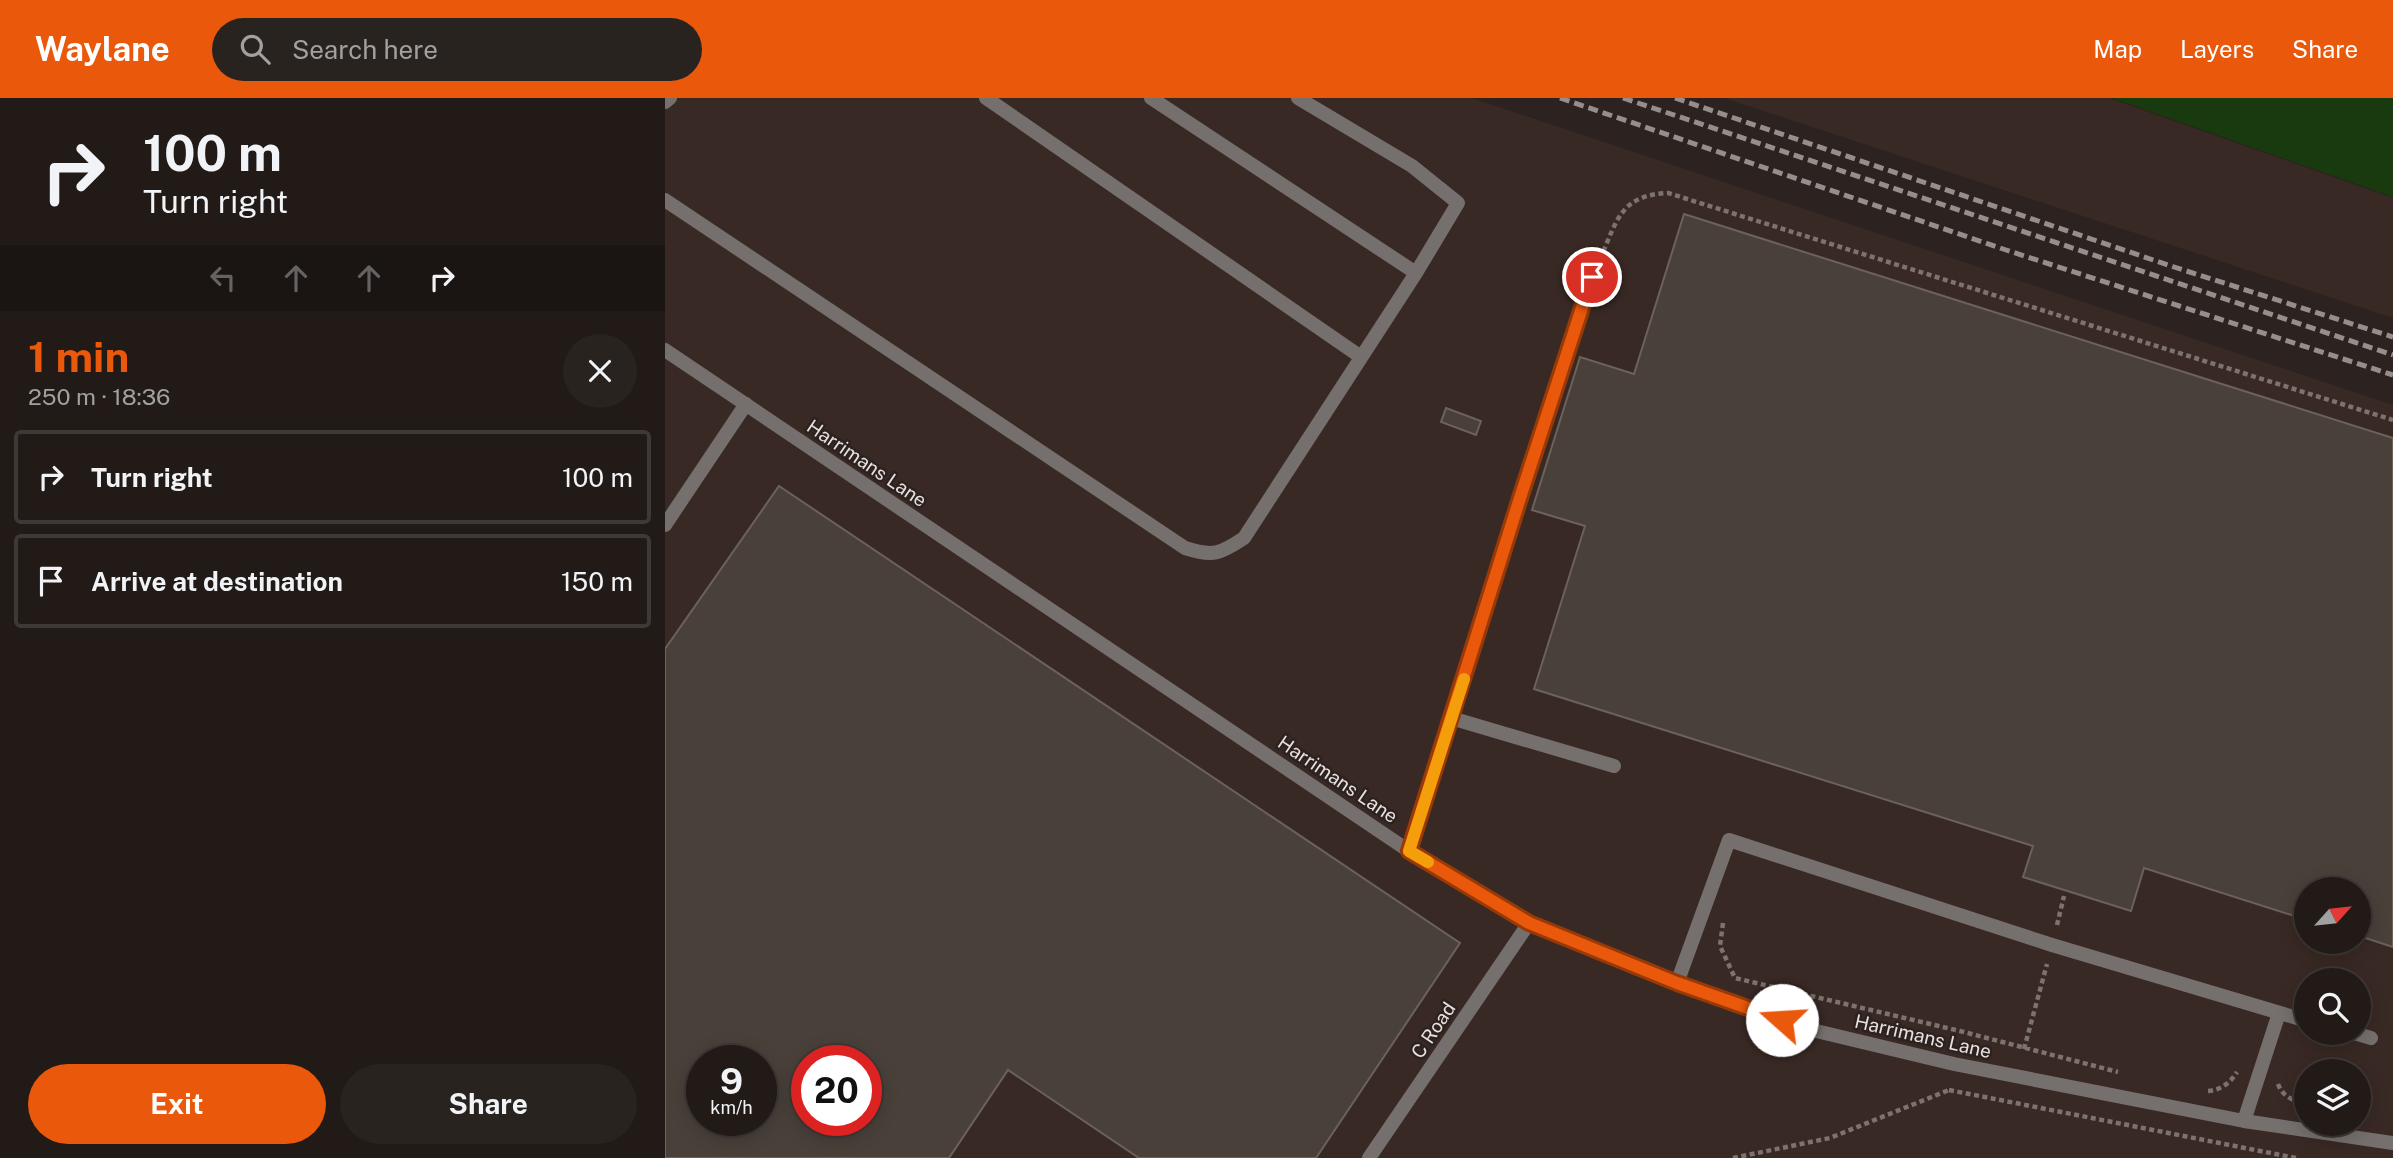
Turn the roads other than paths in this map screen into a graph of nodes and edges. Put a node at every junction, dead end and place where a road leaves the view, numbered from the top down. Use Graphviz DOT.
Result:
graph roads {
  1 [pos="670,98"];
  2 [pos="986,98"];
  3 [pos="1151,98"];
  4 [pos="1298,98"];
  5 [pos="665,102"];
  6 [pos="665,201"];
  7 [pos="1416,273"];
  8 [pos="1592,277"];
  9 [pos="665,350"];
  10 [pos="1361,357"];
  11 [pos="746,404"];
  12 [pos="665,525"];
  13 [pos="1451,718"];
  14 [pos="1615,765"];
  15 [pos="1409,851"];
  16 [pos="1529,923"];
  17 [pos="1677,983"];
  18 [pos="2279,1013"];
  19 [pos="2294,1017"];
  20 [pos="2244,1121"];
  21 [pos="2393,1143"];
  22 [pos="1369,1158"];
  1 -- 5 [label="lane"];
  2 -- 10 [label="lane"];
  3 -- 7 [label="lane"];
  4 -- 7 [label="lane"];
  6 -- 10 [label="lane"];
  7 -- 10 [label="lane"];
  8 -- 13 [label="lane"];
  9 -- 11 [label="lane, Harrimans Lane"];
  11 -- 12 [label="lane"];
  11 -- 15 [label="lane, Harrimans Lane"];
  13 -- 14 [label="lane"];
  13 -- 15 [label="lane"];
  15 -- 16 [label="lane, Harrimans Lane"];
  16 -- 17 [label="lane, Harrimans Lane"];
  16 -- 22 [label="lane, C Road"];
  17 -- 18 [label="lane"];
  17 -- 20 [label="lane, Harrimans Lane"];
  18 -- 19 [label="lane"];
  18 -- 20 [label="lane"];
  20 -- 21 [label="lane, Harrimans Lane"];
}
